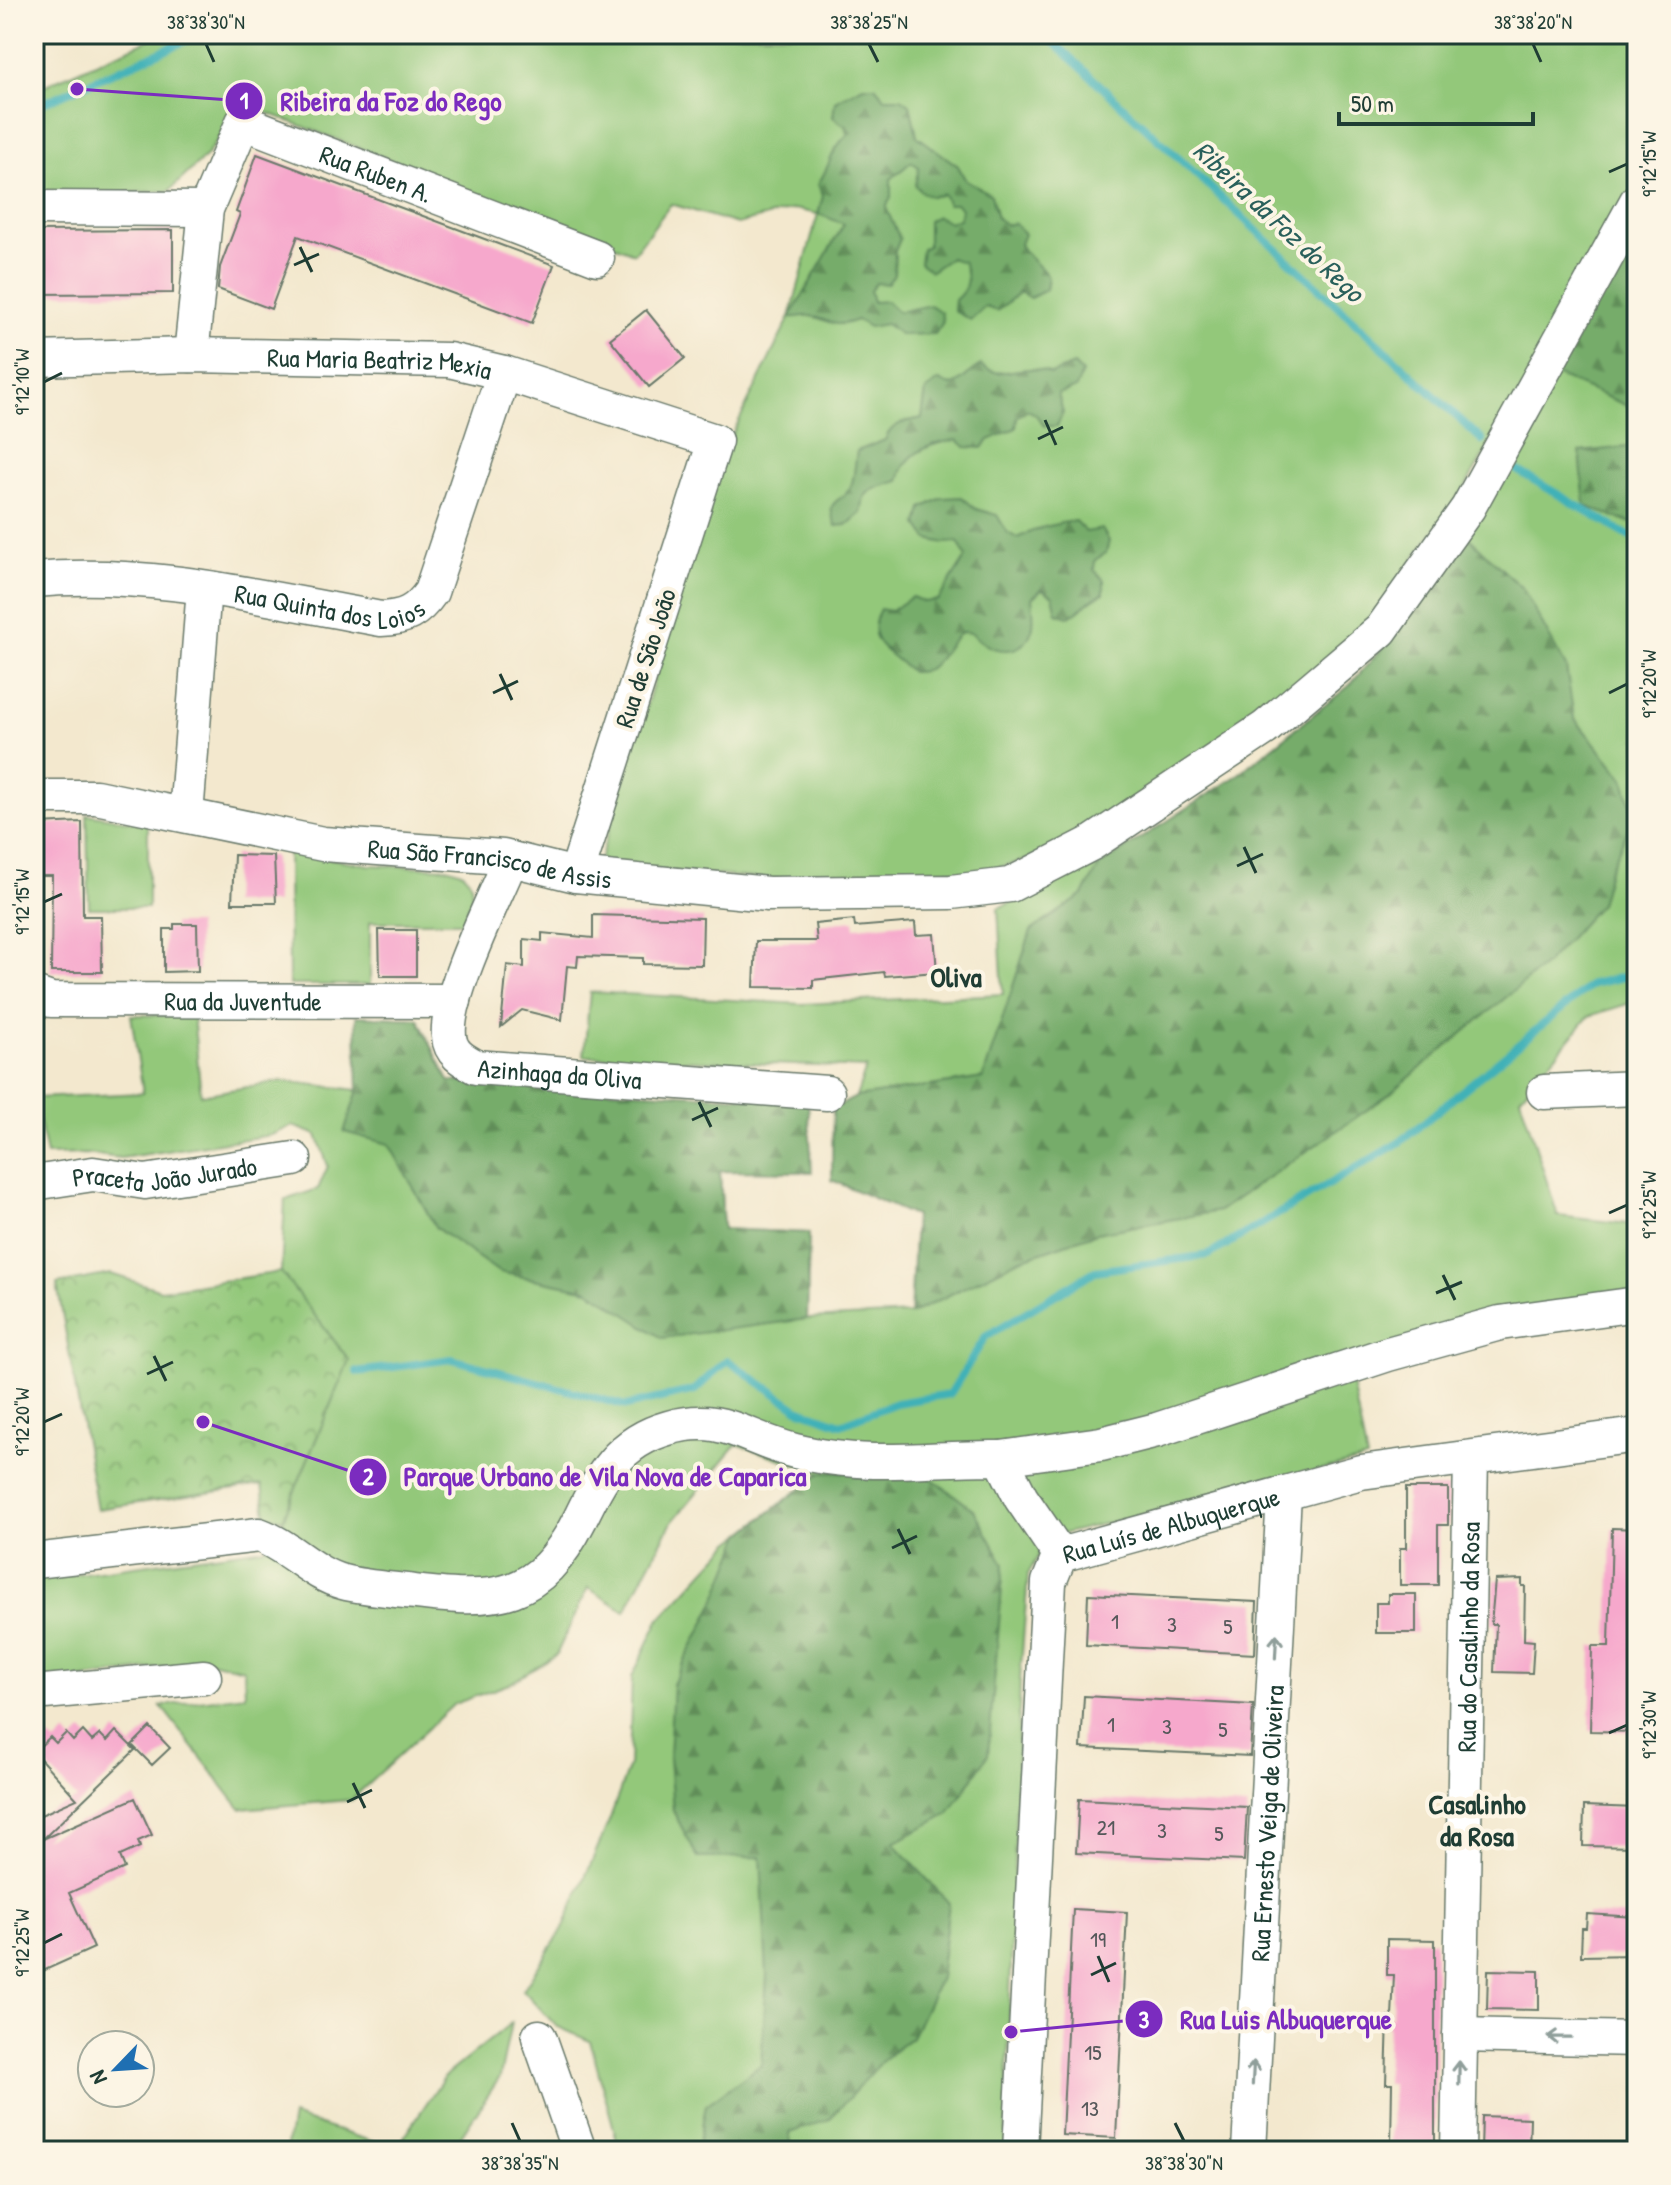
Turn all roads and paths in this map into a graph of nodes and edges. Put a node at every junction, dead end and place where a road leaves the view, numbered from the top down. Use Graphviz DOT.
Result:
graph roads {
  1 [pos="1637,201"];
  2 [pos="34,208"];
  3 [pos="206,209"];
  4 [pos="597,258"];
  5 [pos="191,355"];
  6 [pos="34,359"];
  7 [pos="504,373"];
  8 [pos="715,441"];
  9 [pos="34,580"];
  10 [pos="204,588"];
  11 [pos="34,797"];
  12 [pos="186,815"];
  13 [pos="511,859"];
  14 [pos="576,875"];
  15 [pos="34,994"];
  16 [pos="454,1001"];
  17 [pos="1637,1088"];
  18 [pos="1544,1092"];
  19 [pos="827,1093"];
  20 [pos="294,1159"];
  21 [pos="34,1183"];
  22 [pos="1637,1304"];
  23 [pos="1637,1435"];
  24 [pos="1001,1458"];
  25 [pos="1471,1458"];
  26 [pos="1284,1494"];
  27 [pos="1060,1555"];
  28 [pos="34,1561"];
  29 [pos="204,1677"];
  30 [pos="34,1693"];
  31 [pos="1460,2035"];
  32 [pos="539,2037"];
  33 [pos="1637,2039"];
  34 [pos="579,2151"];
  35 [pos="1020,2151"];
  36 [pos="1249,2151"];
  37 [pos="1458,2151"];
  1 -- 14 [label="street, Rua São Francisco de Assis"];
  2 -- 3 [label="street"];
  3 -- 4 [label="street, Rua Ruben A."];
  3 -- 5 [label="street, Rua Ruben A."];
  5 -- 6 [label="street, Rua Maria Beatriz Mexia"];
  5 -- 7 [label="street, Rua Maria Beatriz Mexia"];
  7 -- 8 [label="street, Rua Maria Beatriz Mexia"];
  7 -- 10 [label="street, Rua Quinta dos Loios"];
  8 -- 14 [label="street, Rua de São João"];
  9 -- 10 [label="street, Rua Quinta dos Loios"];
  10 -- 12 [label="street"];
  11 -- 12 [label="street, Rua São Francisco de Assis"];
  12 -- 13 [label="street, Rua São Francisco de Assis"];
  13 -- 14 [label="street, Rua São Francisco de Assis"];
  13 -- 16 [label="street, Azinhaga da Oliva"];
  15 -- 16 [label="street, Rua da Juventude"];
  16 -- 19 [label="street, Azinhaga da Oliva"];
  17 -- 18 [label="street"];
  20 -- 21 [label="street, Praceta João Jurado"];
  22 -- 24 [label="street"];
  23 -- 25 [label="street, Rua Luís de Albuquerque"];
  24 -- 27 [label="street"];
  24 -- 28 [label="street"];
  25 -- 26 [label="street, Rua Luís de Albuquerque"];
  25 -- 31 [label="street, Rua do Casalinho da Rosa"];
  26 -- 27 [label="street, Rua Luís de Albuquerque"];
  36 -- 26 [label="street, Rua Ernesto Veiga de Oliveira, one-way"];
  27 -- 35 [label="street, Rua Luís de Albuquerque"];
  29 -- 30 [label="street"];
  33 -- 31 [label="street, one-way"];
  37 -- 31 [label="street, Rua do Casalinho da Rosa, one-way"];
  32 -- 34 [label="street"];
}
